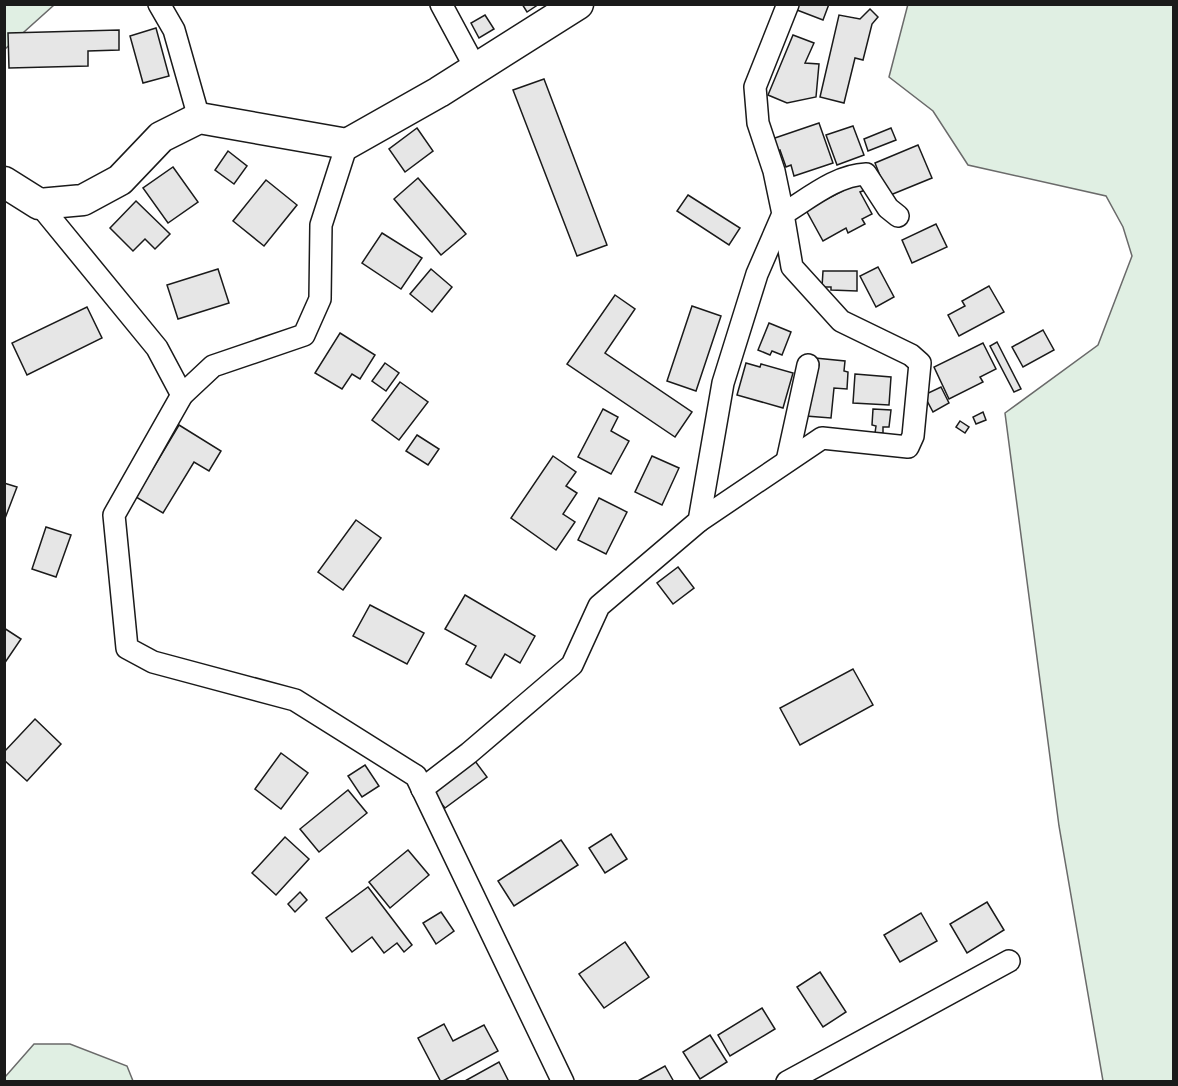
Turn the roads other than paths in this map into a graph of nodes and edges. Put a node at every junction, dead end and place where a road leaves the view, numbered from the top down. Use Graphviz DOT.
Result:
graph roads {
  1 [pos="159,4"];
  2 [pos="441,4"];
  3 [pos="578,4"];
  4 [pos="788,4"];
  5 [pos="476,69"];
  6 [pos="199,118"];
  7 [pos="347,144"];
  8 [pos="4,182"];
  9 [pos="39,204"];
  10 [pos="783,214"];
  11 [pos="898,216"];
  12 [pos="808,365"];
  13 [pos="182,396"];
  14 [pos="787,461"];
  15 [pos="699,521"];
  16 [pos="422,789"];
  17 [pos="1008,961"];
  18 [pos="563,1082"];
  19 [pos="787,1082"];
  1 -- 6 [label="street"];
  2 -- 5 [label="street"];
  3 -- 5 [label="street"];
  4 -- 10 [label="street"];
  5 -- 7 [label="street"];
  6 -- 7 [label="street"];
  6 -- 9 [label="street"];
  7 -- 13 [label="street"];
  8 -- 9 [label="street"];
  9 -- 13 [label="street"];
  10 -- 11 [label="street"];
  10 -- 14 [label="street"];
  10 -- 15 [label="street"];
  12 -- 14 [label="street"];
  13 -- 16 [label="street"];
  14 -- 15 [label="street"];
  15 -- 16 [label="street"];
  16 -- 18 [label="street"];
  17 -- 19 [label="street"];
}
